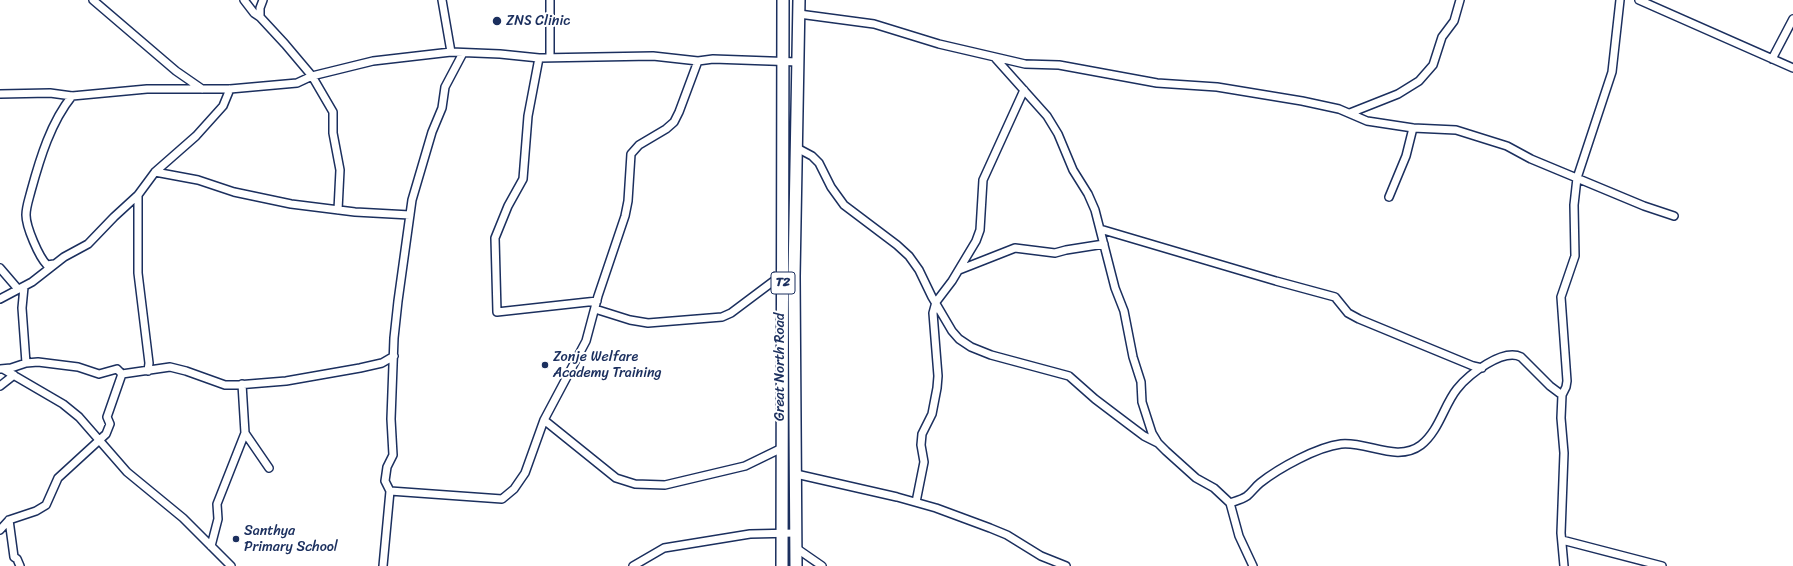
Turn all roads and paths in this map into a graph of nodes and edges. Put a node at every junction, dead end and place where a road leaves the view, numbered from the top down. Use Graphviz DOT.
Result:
graph roads {
  1 [pos="244,0"];
  2 [pos="263,0"];
  3 [pos="442,0"];
  4 [pos="550,0"];
  5 [pos="783,0"];
  6 [pos="799,0"];
  7 [pos="1460,0"];
  8 [pos="1620,0"];
  9 [pos="1639,0"];
  10 [pos="96,1"];
  11 [pos="799,14"];
  12 [pos="260,17"];
  13 [pos="1793,19"];
  14 [pos="450,52"];
  15 [pos="463,53"];
  16 [pos="539,58"];
  17 [pos="550,58"];
  18 [pos="996,59"];
  19 [pos="1772,59"];
  20 [pos="698,61"];
  21 [pos="783,61"];
  22 [pos="798,62"];
  23 [pos="1793,68"];
  24 [pos="312,76"];
  25 [pos="202,89"];
  26 [pos="230,89"];
  27 [pos="1024,90"];
  28 [pos="0,94"];
  29 [pos="72,96"];
  30 [pos="1350,113"];
  31 [pos="1413,128"];
  32 [pos="797,148"];
  33 [pos="155,172"];
  34 [pos="1577,178"];
  35 [pos="138,195"];
  36 [pos="1389,197"];
  37 [pos="338,210"];
  38 [pos="410,216"];
  39 [pos="1674,216"];
  40 [pos="1100,229"];
  41 [pos="1104,244"];
  42 [pos="57,263"];
  43 [pos="0,268"];
  44 [pos="959,270"];
  45 [pos="782,274"];
  46 [pos="21,288"];
  47 [pos="0,299"];
  48 [pos="597,301"];
  49 [pos="936,302"];
  50 [pos="595,309"];
  51 [pos="394,356"];
  52 [pos="26,363"];
  53 [pos="1482,368"];
  54 [pos="1,369"];
  55 [pos="148,371"];
  56 [pos="122,374"];
  57 [pos="14,375"];
  58 [pos="242,384"];
  59 [pos="0,386"];
  60 [pos="1562,395"];
  61 [pos="544,420"];
  62 [pos="245,433"];
  63 [pos="99,439"];
  64 [pos="1158,443"];
  65 [pos="782,448"];
  66 [pos="270,468"];
  67 [pos="796,474"];
  68 [pos="390,491"];
  69 [pos="916,502"];
  70 [pos="1230,503"];
  71 [pos="9,520"];
  72 [pos="0,530"];
  73 [pos="782,533"];
  74 [pos="796,533"];
  75 [pos="1562,540"];
  76 [pos="211,546"];
  77 [pos="796,548"];
  78 [pos="20,566"];
  79 [pos="231,566"];
  80 [pos="383,566"];
  81 [pos="633,566"];
  82 [pos="782,566"];
  83 [pos="796,566"];
  84 [pos="822,566"];
  85 [pos="1066,566"];
  86 [pos="1253,566"];
  87 [pos="1564,566"];
  88 [pos="1662,566"];
  1 -- 12 [label="street"];
  2 -- 12 [label="street"];
  3 -- 14 [label="street"];
  4 -- 17 [label="street"];
  5 -- 21 [label="highway, Great North Road / T2"];
  6 -- 11 [label="highway, Great North Road / T2"];
  7 -- 30 [label="street"];
  8 -- 34 [label="street"];
  9 -- 19 [label="street"];
  10 -- 25 [label="street"];
  11 -- 18 [label="street"];
  11 -- 22 [label="highway, Great North Road / T2"];
  12 -- 24 [label="street"];
  13 -- 19 [label="street"];
  14 -- 15 [label="street"];
  14 -- 24 [label="street"];
  15 -- 16 [label="street"];
  15 -- 38 [label="street"];
  16 -- 17 [label="street"];
  16 -- 48 [label="street"];
  17 -- 20 [label="street"];
  18 -- 27 [label="street"];
  18 -- 30 [label="street"];
  19 -- 23 [label="street"];
  20 -- 21 [label="street"];
  20 -- 48 [label="street"];
  21 -- 22 [label="street"];
  21 -- 45 [label="highway, Great North Road / T2"];
  22 -- 32 [label="highway, Great North Road / T2"];
  24 -- 26 [label="street"];
  24 -- 37 [label="street"];
  25 -- 26 [label="street"];
  25 -- 29 [label="street"];
  26 -- 33 [label="street"];
  27 -- 40 [label="street"];
  27 -- 44 [label="street"];
  28 -- 29 [label="street"];
  29 -- 42 [label="street"];
  30 -- 31 [label="street"];
  31 -- 34 [label="street"];
  31 -- 36 [label="street"];
  32 -- 49 [label="street"];
  32 -- 67 [label="highway, Great North Road / T2"];
  33 -- 35 [label="street"];
  33 -- 37 [label="street"];
  34 -- 39 [label="street"];
  34 -- 60 [label="street"];
  35 -- 42 [label="street"];
  35 -- 55 [label="street"];
  37 -- 38 [label="street"];
  38 -- 51 [label="street"];
  40 -- 41 [label="street"];
  40 -- 53 [label="street"];
  41 -- 44 [label="street"];
  41 -- 64 [label="street"];
  42 -- 46 [label="street"];
  43 -- 46 [label="street"];
  44 -- 49 [label="street"];
  45 -- 50 [label="street"];
  45 -- 65 [label="highway, Great North Road / T2"];
  46 -- 47 [label="street"];
  46 -- 52 [label="street"];
  48 -- 50 [label="street"];
  49 -- 64 [label="street"];
  49 -- 69 [label="street"];
  50 -- 61 [label="street"];
  51 -- 58 [label="street"];
  51 -- 68 [label="street"];
  52 -- 54 [label="street"];
  52 -- 56 [label="street"];
  53 -- 60 [label="street"];
  53 -- 70 [label="street"];
  54 -- 57 [label="street"];
  55 -- 56 [label="street"];
  55 -- 58 [label="street"];
  56 -- 63 [label="street"];
  57 -- 59 [label="street"];
  57 -- 63 [label="street"];
  58 -- 62 [label="street"];
  60 -- 75 [label="street"];
  61 -- 65 [label="street"];
  61 -- 68 [label="street"];
  62 -- 66 [label="street"];
  62 -- 76 [label="street"];
  63 -- 71 [label="street"];
  63 -- 76 [label="street"];
  64 -- 70 [label="street"];
  65 -- 73 [label="highway, Great North Road / T2"];
  67 -- 69 [label="street"];
  67 -- 74 [label="highway, Great North Road / T2"];
  68 -- 80 [label="street"];
  69 -- 85 [label="street"];
  70 -- 86 [label="street"];
  71 -- 72 [label="street"];
  71 -- 78 [label="street"];
  73 -- 74 [label="street"];
  73 -- 81 [label="street"];
  73 -- 82 [label="highway, Great North Road / T2"];
  74 -- 77 [label="highway, Great North Road / T2"];
  75 -- 87 [label="street"];
  75 -- 88 [label="street"];
  76 -- 79 [label="street"];
  77 -- 83 [label="highway, Great North Road / T2"];
  77 -- 84 [label="street"];
}
